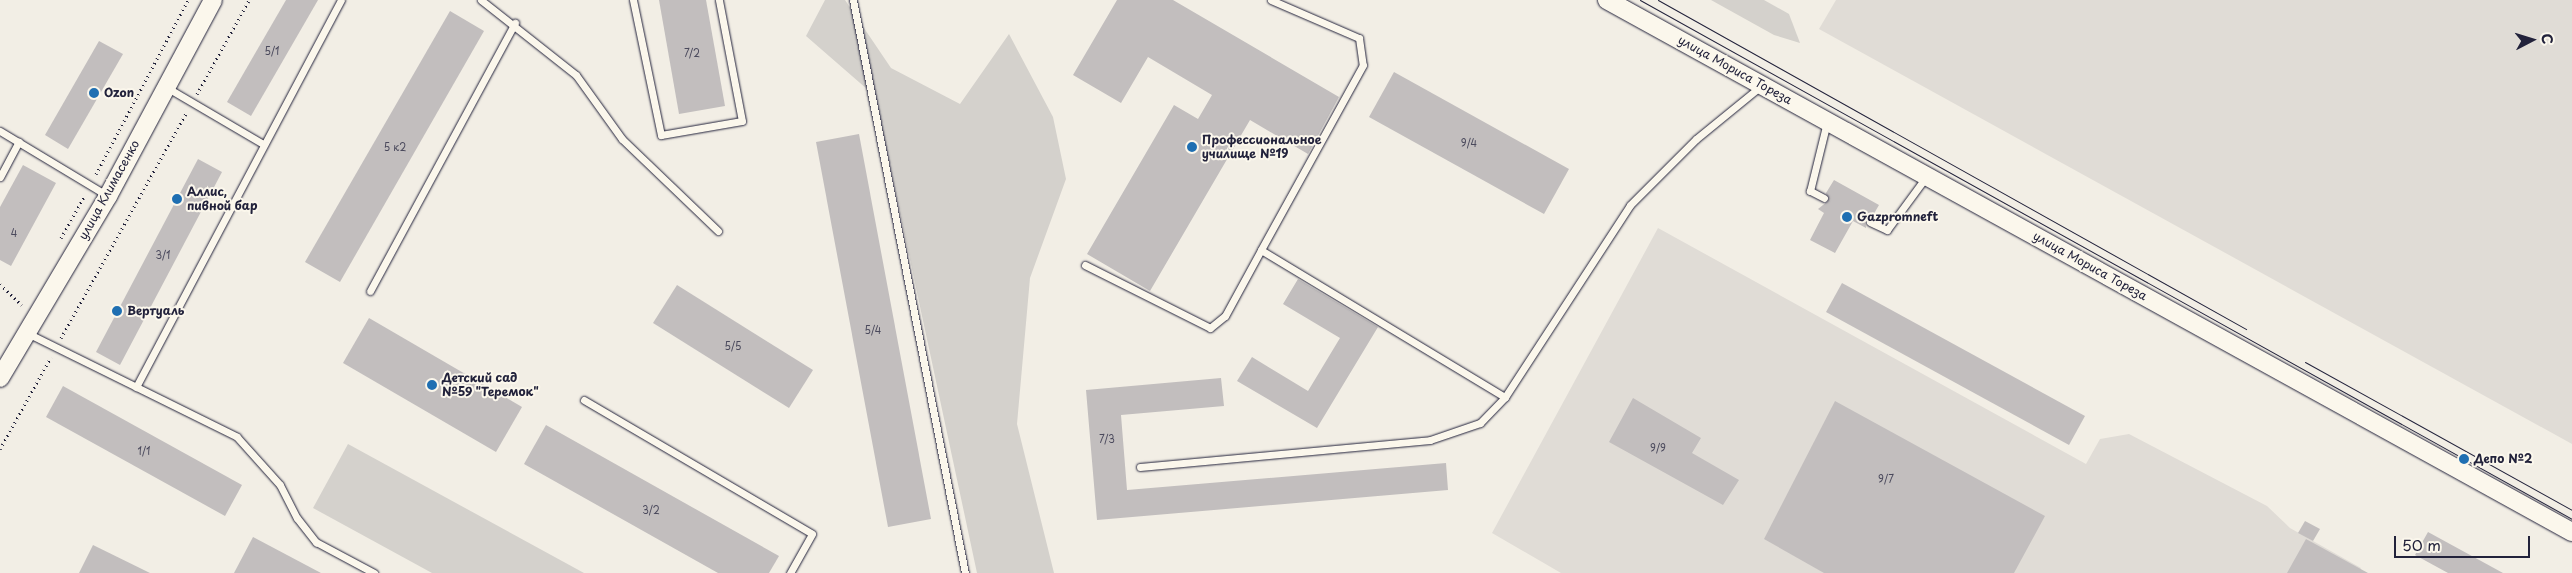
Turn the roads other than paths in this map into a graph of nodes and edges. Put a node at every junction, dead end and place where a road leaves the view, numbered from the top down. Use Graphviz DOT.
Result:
graph roads {
  1 [pos="213,0"];
  2 [pos="341,0"];
  3 [pos="482,0"];
  4 [pos="633,0"];
  5 [pos="719,0"];
  6 [pos="853,0"];
  7 [pos="1271,0"];
  8 [pos="1607,0"];
  9 [pos="515,23"];
  10 [pos="1762,85"];
  11 [pos="165,86"];
  12 [pos="1827,122"];
  13 [pos="0,131"];
  14 [pos="19,142"];
  15 [pos="263,144"];
  16 [pos="1927,176"];
  17 [pos="0,177"];
  18 [pos="108,196"];
  19 [pos="1824,198"];
  20 [pos="1870,222"];
  21 [pos="718,231"];
  22 [pos="1261,250"];
  23 [pos="1085,265"];
  24 [pos="370,291"];
  25 [pos="26,332"];
  26 [pos="0,378"];
  27 [pos="136,387"];
  28 [pos="1505,397"];
  29 [pos="584,400"];
  30 [pos="1140,467"];
  31 [pos="2572,532"];
  32 [pos="374,573"];
  33 [pos="790,573"];
  34 [pos="965,573"];
  1 -- 11 [label="street, улица Климасенко"];
  2 -- 15 [label="lane"];
  3 -- 9 [label="lane"];
  4 -- 5 [label="lane"];
  6 -- 34 [label="lane"];
  7 -- 22 [label="lane"];
  8 -- 10 [label="street, улица Мориса Тореза"];
  9 -- 21 [label="lane"];
  9 -- 24 [label="lane"];
  10 -- 12 [label="street, улица Мориса Тореза"];
  10 -- 28 [label="lane"];
  11 -- 15 [label="lane"];
  11 -- 18 [label="street, улица Климасенко"];
  12 -- 16 [label="street, улица Мориса Тореза"];
  12 -- 19 [label="lane"];
  13 -- 14 [label="lane"];
  14 -- 17 [label="lane"];
  14 -- 18 [label="lane"];
  15 -- 27 [label="lane"];
  16 -- 20 [label="lane"];
  16 -- 31 [label="street, улица Мориса Тореза"];
  18 -- 25 [label="street, улица Климасенко"];
  22 -- 23 [label="lane"];
  22 -- 28 [label="lane"];
  25 -- 26 [label="street, улица Климасенко"];
  25 -- 27 [label="lane"];
  27 -- 32 [label="lane"];
  28 -- 30 [label="lane"];
  29 -- 33 [label="lane"];
}
